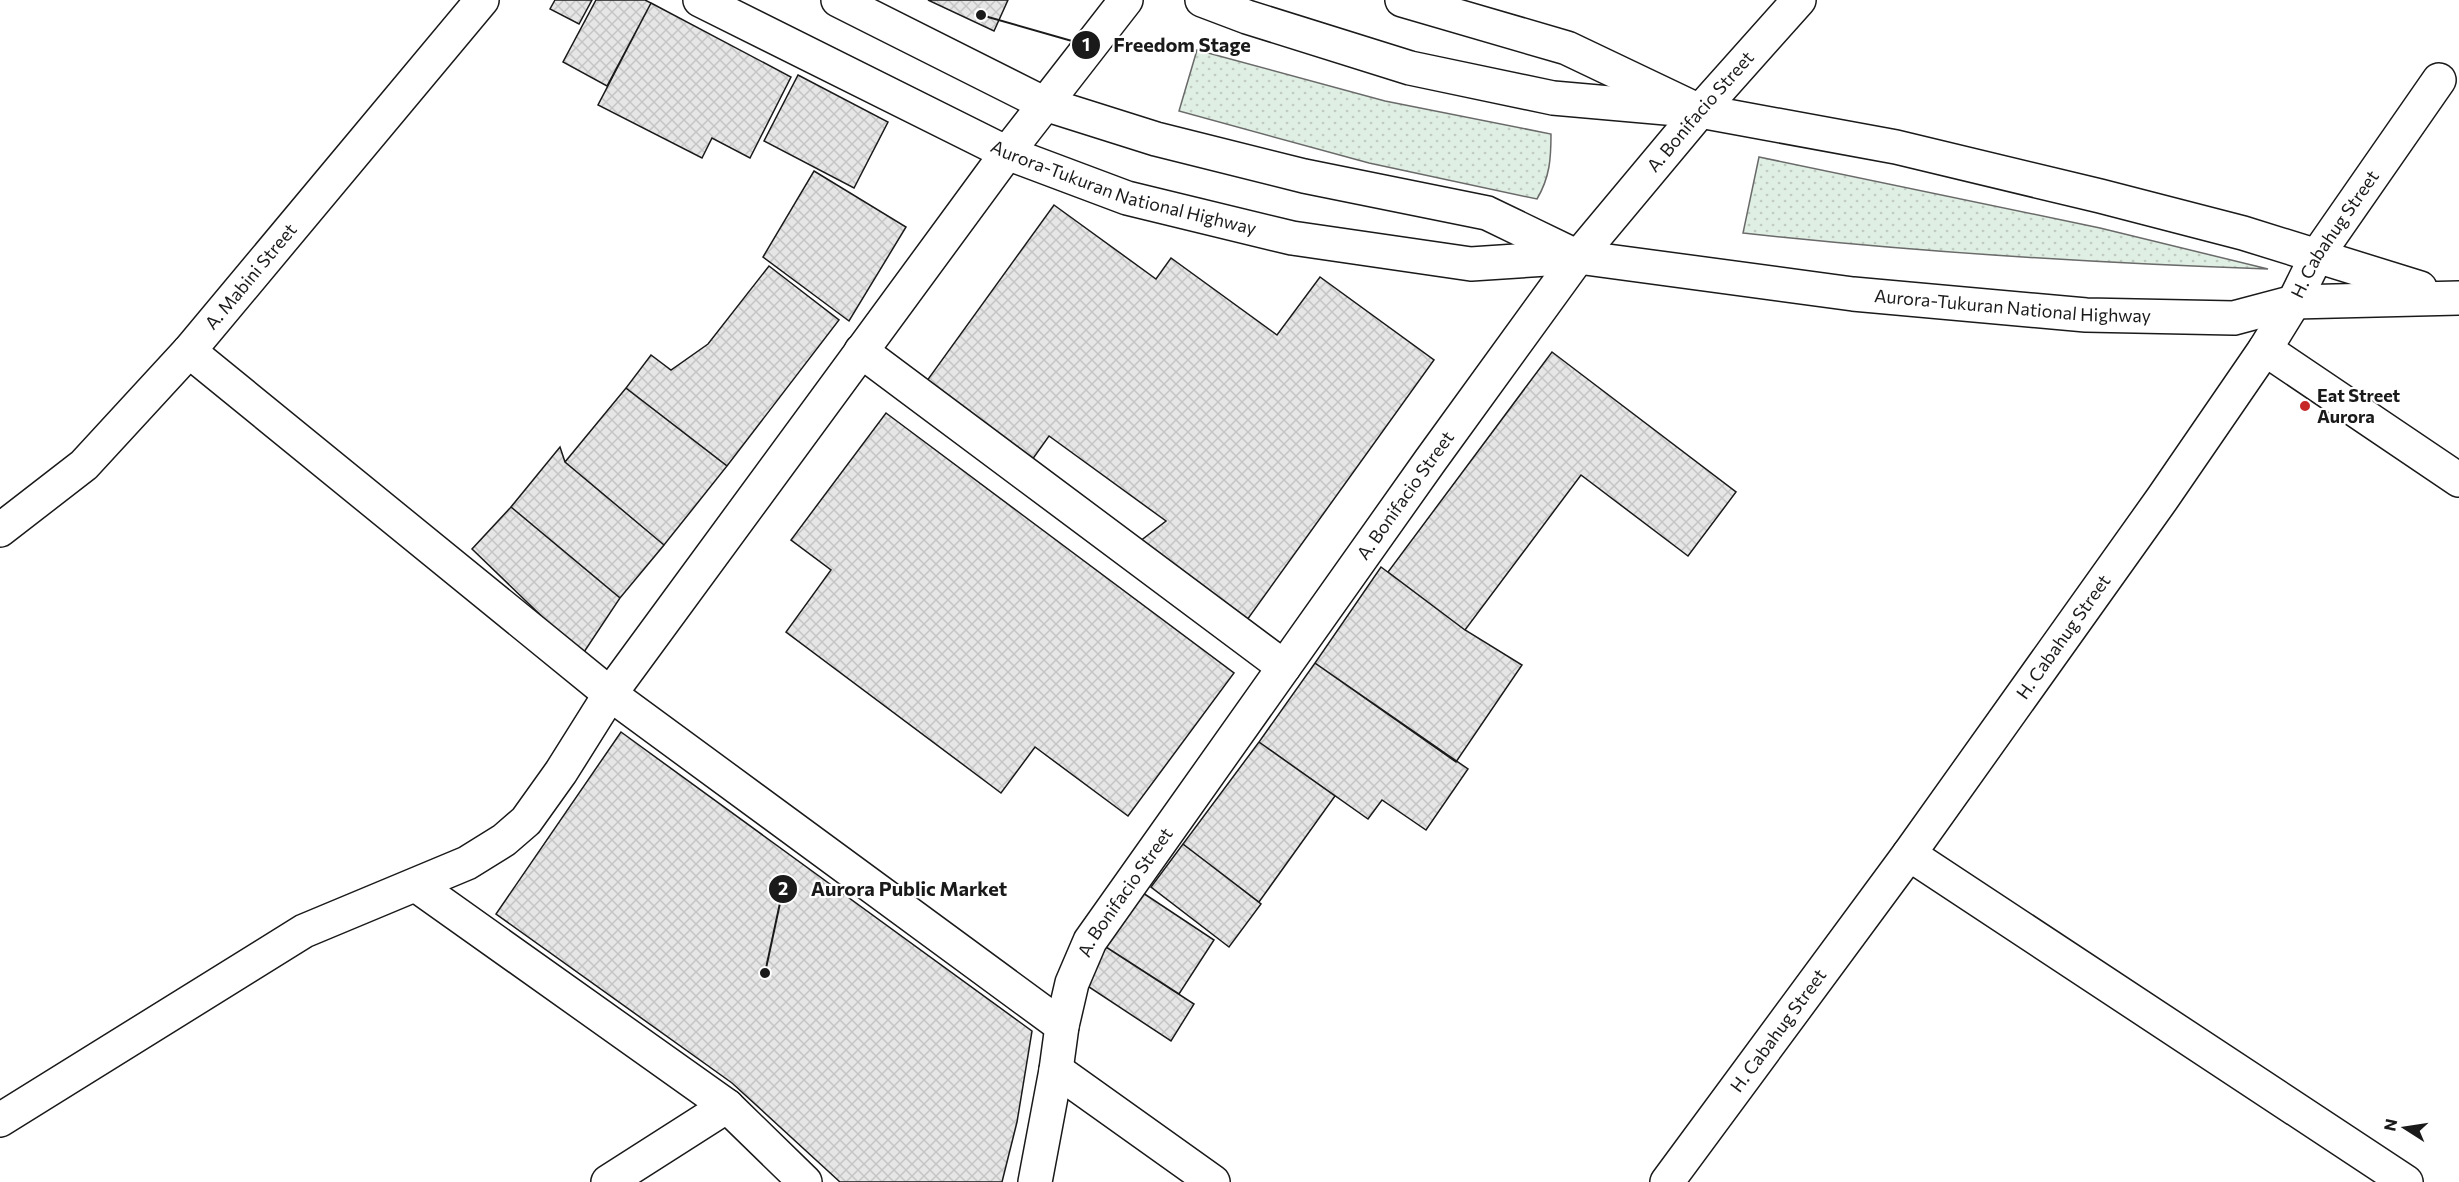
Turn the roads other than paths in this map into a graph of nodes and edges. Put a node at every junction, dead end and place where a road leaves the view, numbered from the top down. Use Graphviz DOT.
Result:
graph roads {
  1 [pos="482,0"];
  2 [pos="700,0"];
  3 [pos="838,0"];
  4 [pos="1126,0"];
  5 [pos="1202,0"];
  6 [pos="1402,0"];
  7 [pos="1799,0"];
  8 [pos="2439,80"];
  9 [pos="1045,104"];
  10 [pos="1700,111"];
  11 [pos="1007,153"];
  12 [pos="1578,257"];
  13 [pos="2316,257"];
  14 [pos="2453,297"];
  15 [pos="2294,302"];
  16 [pos="2265,349"];
  17 [pos="189,351"];
  18 [pos="861,351"];
  19 [pos="2459,480"];
  20 [pos="0,530"];
  21 [pos="1284,667"];
  22 [pos="610,694"];
  23 [pos="1909,854"];
  24 [pos="416,885"];
  25 [pos="1062,1026"];
  26 [pos="1056,1070"];
  27 [pos="727,1106"];
  28 [pos="0,1120"];
  29 [pos="608,1182"];
  30 [pos="805,1182"];
  31 [pos="1035,1182"];
  32 [pos="1213,1182"];
  33 [pos="1667,1182"];
  34 [pos="2406,1182"];
  1 -- 17 [label="main road, A. Mabini Street"];
  2 -- 11 [label="main road, Aurora-Tukuran National Highway"];
  3 -- 9 [label="main road, Aurora-Tukuran National Highway"];
  4 -- 9 [label="main road"];
  5 -- 10 [label="main road, Aurora-Tukuran National Highway"];
  6 -- 10 [label="main road, Aurora-Tukuran National Highway"];
  7 -- 10 [label="main road, A. Bonifacio Street"];
  8 -- 13 [label="main road, H. Cabahug Street"];
  9 -- 11 [label="main road"];
  9 -- 12 [label="main road, Aurora-Tukuran National Highway"];
  10 -- 12 [label="main road, A. Bonifacio Street"];
  10 -- 13 [label="main road, Aurora-Tukuran National Highway"];
  11 -- 12 [label="main road, Aurora-Tukuran National Highway"];
  11 -- 18 [label="main road"];
  12 -- 15 [label="main road, Aurora-Tukuran National Highway"];
  12 -- 21 [label="main road, A. Bonifacio Street"];
  13 -- 14 [label="main road, Aurora-Tukuran National Highway"];
  13 -- 15 [label="main road, H. Cabahug Street"];
  14 -- 15 [label="main road, Aurora-Tukuran National Highway"];
  15 -- 16 [label="main road, H. Cabahug Street"];
  16 -- 19 [label="main road"];
  16 -- 23 [label="main road, H. Cabahug Street"];
  17 -- 20 [label="main road, A. Mabini Street"];
  17 -- 22 [label="main road"];
  18 -- 21 [label="main road"];
  18 -- 22 [label="main road"];
  21 -- 25 [label="main road, A. Bonifacio Street"];
  22 -- 24 [label="main road"];
  22 -- 25 [label="main road"];
  23 -- 33 [label="main road, H. Cabahug Street"];
  23 -- 34 [label="main road"];
  24 -- 27 [label="main road"];
  24 -- 28 [label="main road"];
  25 -- 26 [label="main road, A. Bonifacio Street"];
  26 -- 31 [label="main road, A. Bonifacio Street"];
  26 -- 32 [label="main road"];
  27 -- 29 [label="main road"];
  27 -- 30 [label="main road"];
}
